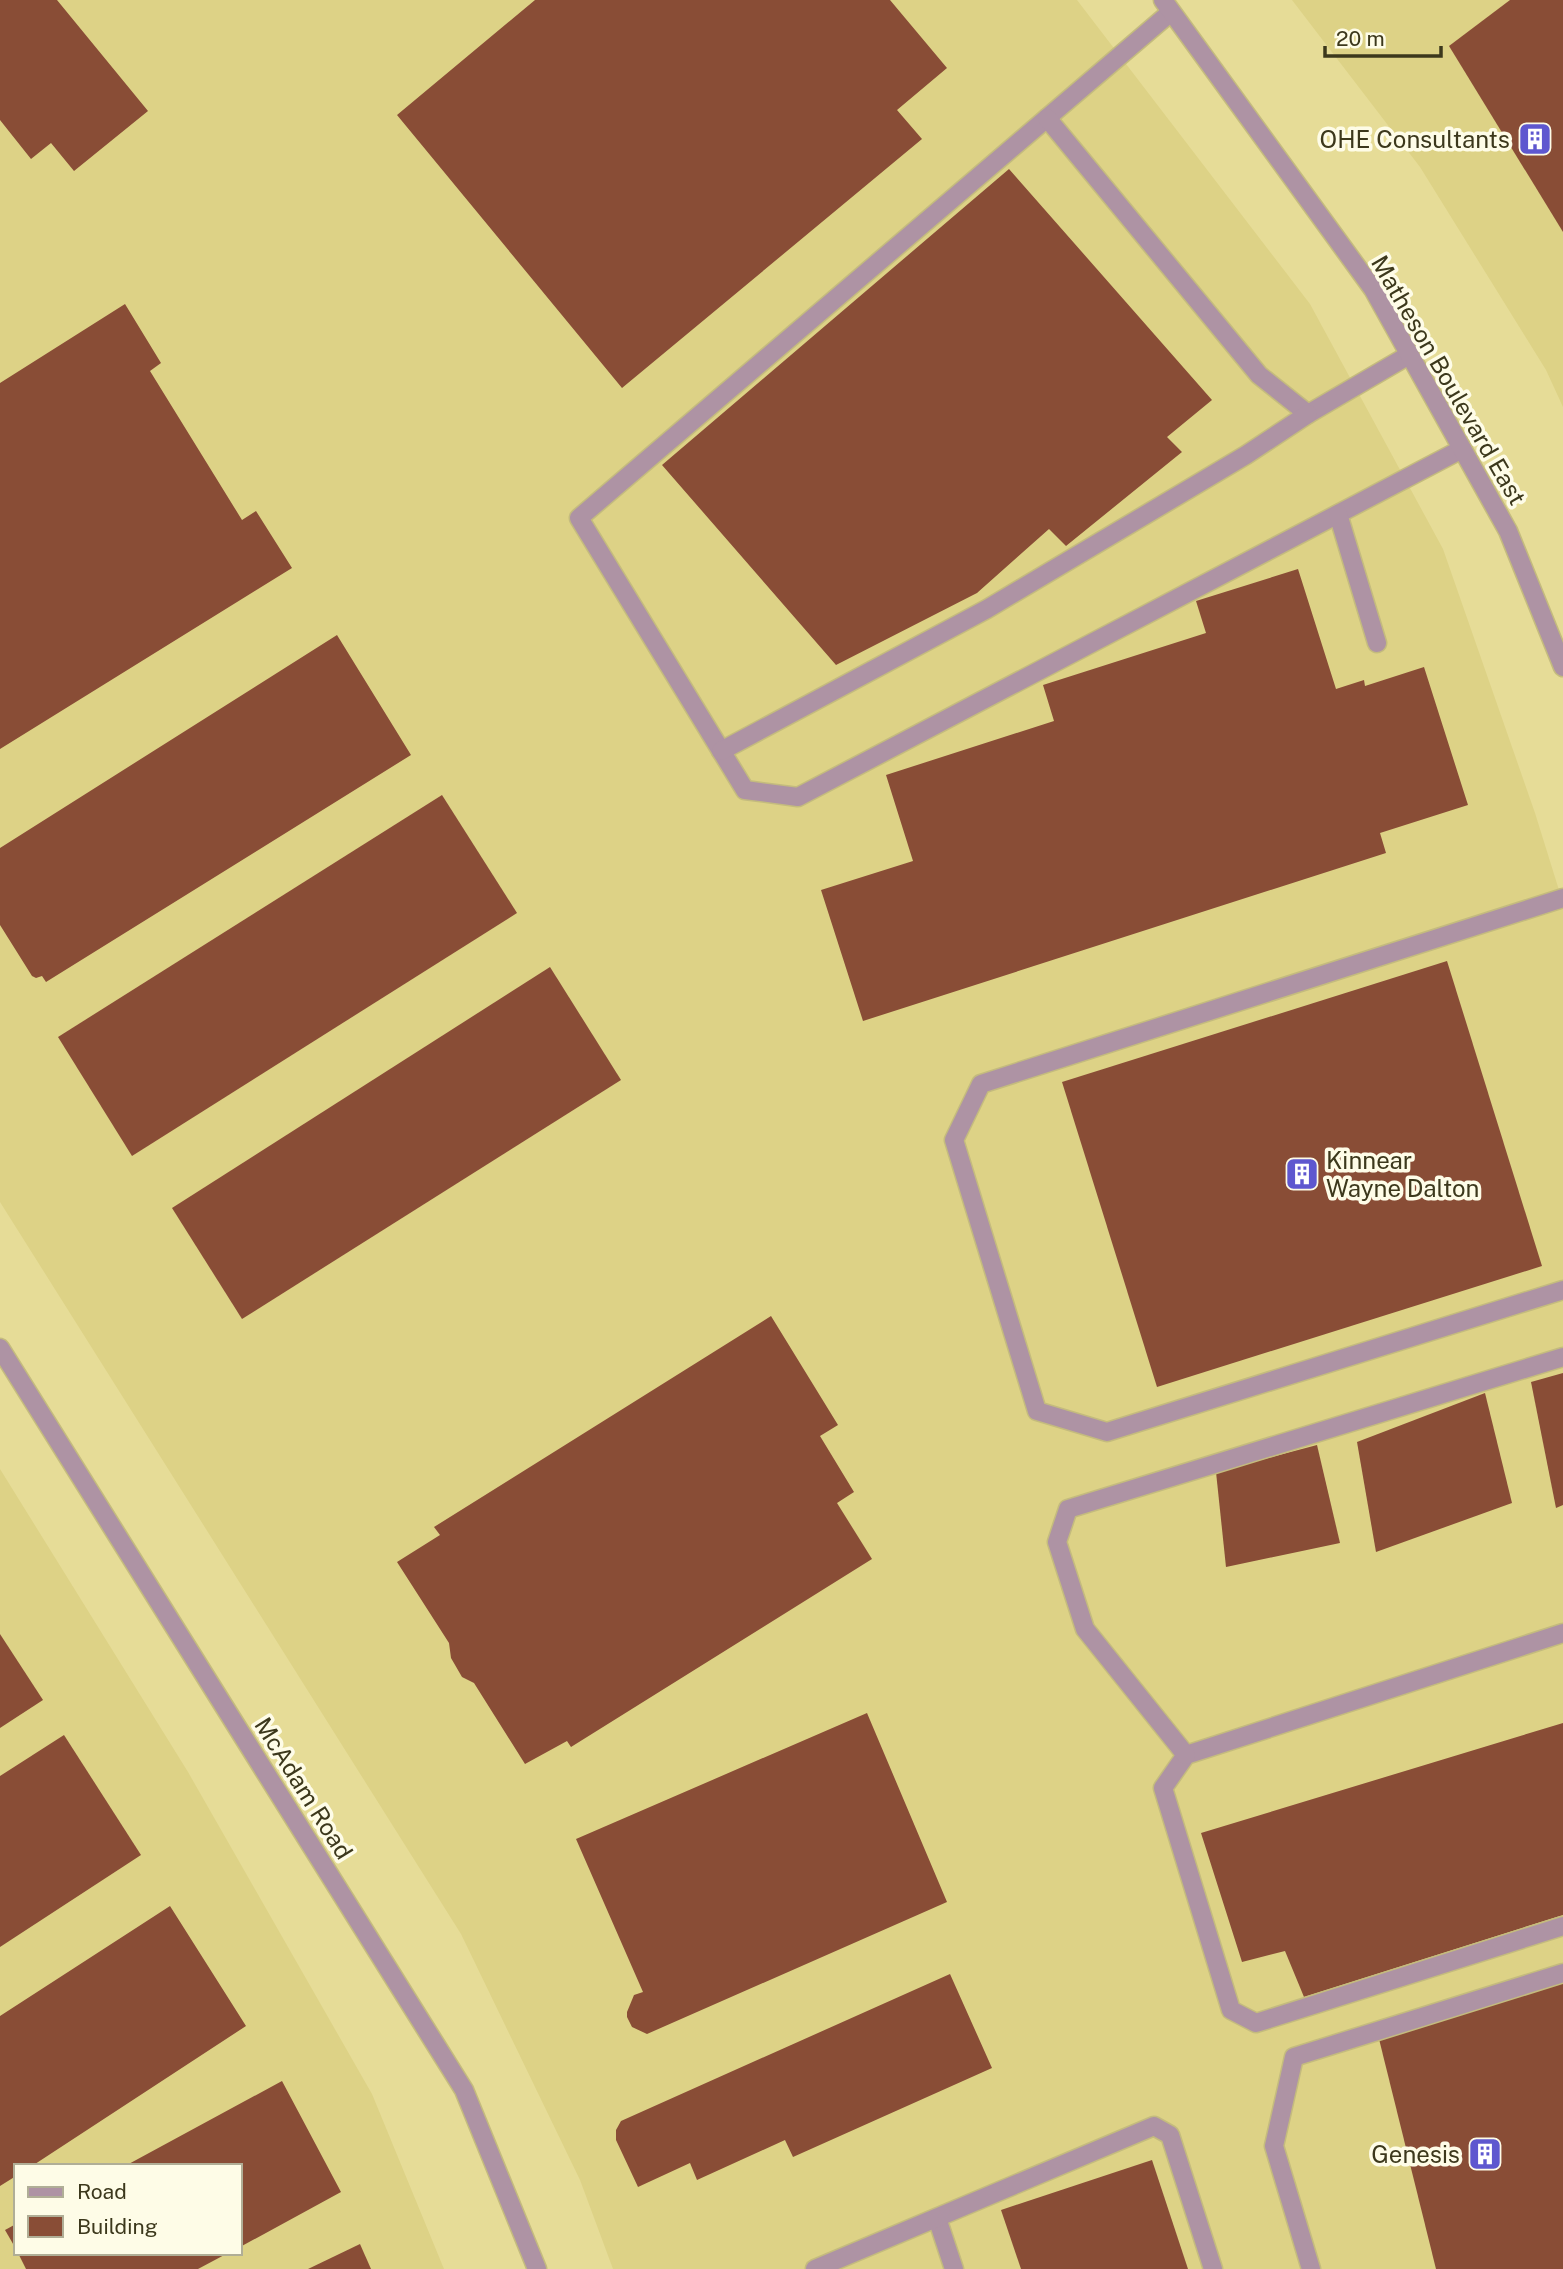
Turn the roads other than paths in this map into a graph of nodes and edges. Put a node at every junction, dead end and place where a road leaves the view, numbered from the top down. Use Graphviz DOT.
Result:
graph roads {
  1 [pos="1167,6"];
  2 [pos="1047,118"];
  3 [pos="1409,355"];
  4 [pos="1308,414"];
  5 [pos="1462,449"];
  6 [pos="1338,514"];
  7 [pos="1377,642"];
  8 [pos="1563,667"];
  9 [pos="721,751"];
  10 [pos="1563,898"];
  11 [pos="1563,1290"];
  12 [pos="0,1349"];
  13 [pos="1563,1357"];
  14 [pos="1563,1633"];
  15 [pos="1186,1755"];
  16 [pos="1563,1926"];
  17 [pos="1563,1973"];
  18 [pos="937,2218"];
  19 [pos="537,2269"];
  20 [pos="815,2269"];
  21 [pos="954,2269"];
  22 [pos="1213,2269"];
  23 [pos="1311,2269"];
  1 -- 2 [label="street"];
  1 -- 3 [label="street, Matheson Boulevard East"];
  2 -- 4 [label="street"];
  2 -- 9 [label="street"];
  3 -- 4 [label="street"];
  3 -- 5 [label="street, Matheson Boulevard East"];
  4 -- 9 [label="street"];
  5 -- 6 [label="street"];
  5 -- 8 [label="street, Matheson Boulevard East"];
  6 -- 7 [label="street"];
  6 -- 9 [label="street"];
  10 -- 11 [label="street"];
  12 -- 19 [label="street, McAdam Road"];
  13 -- 15 [label="street"];
  14 -- 15 [label="street"];
  15 -- 16 [label="street"];
  17 -- 23 [label="street"];
  18 -- 20 [label="street"];
  18 -- 21 [label="street"];
  18 -- 22 [label="street"];
}
